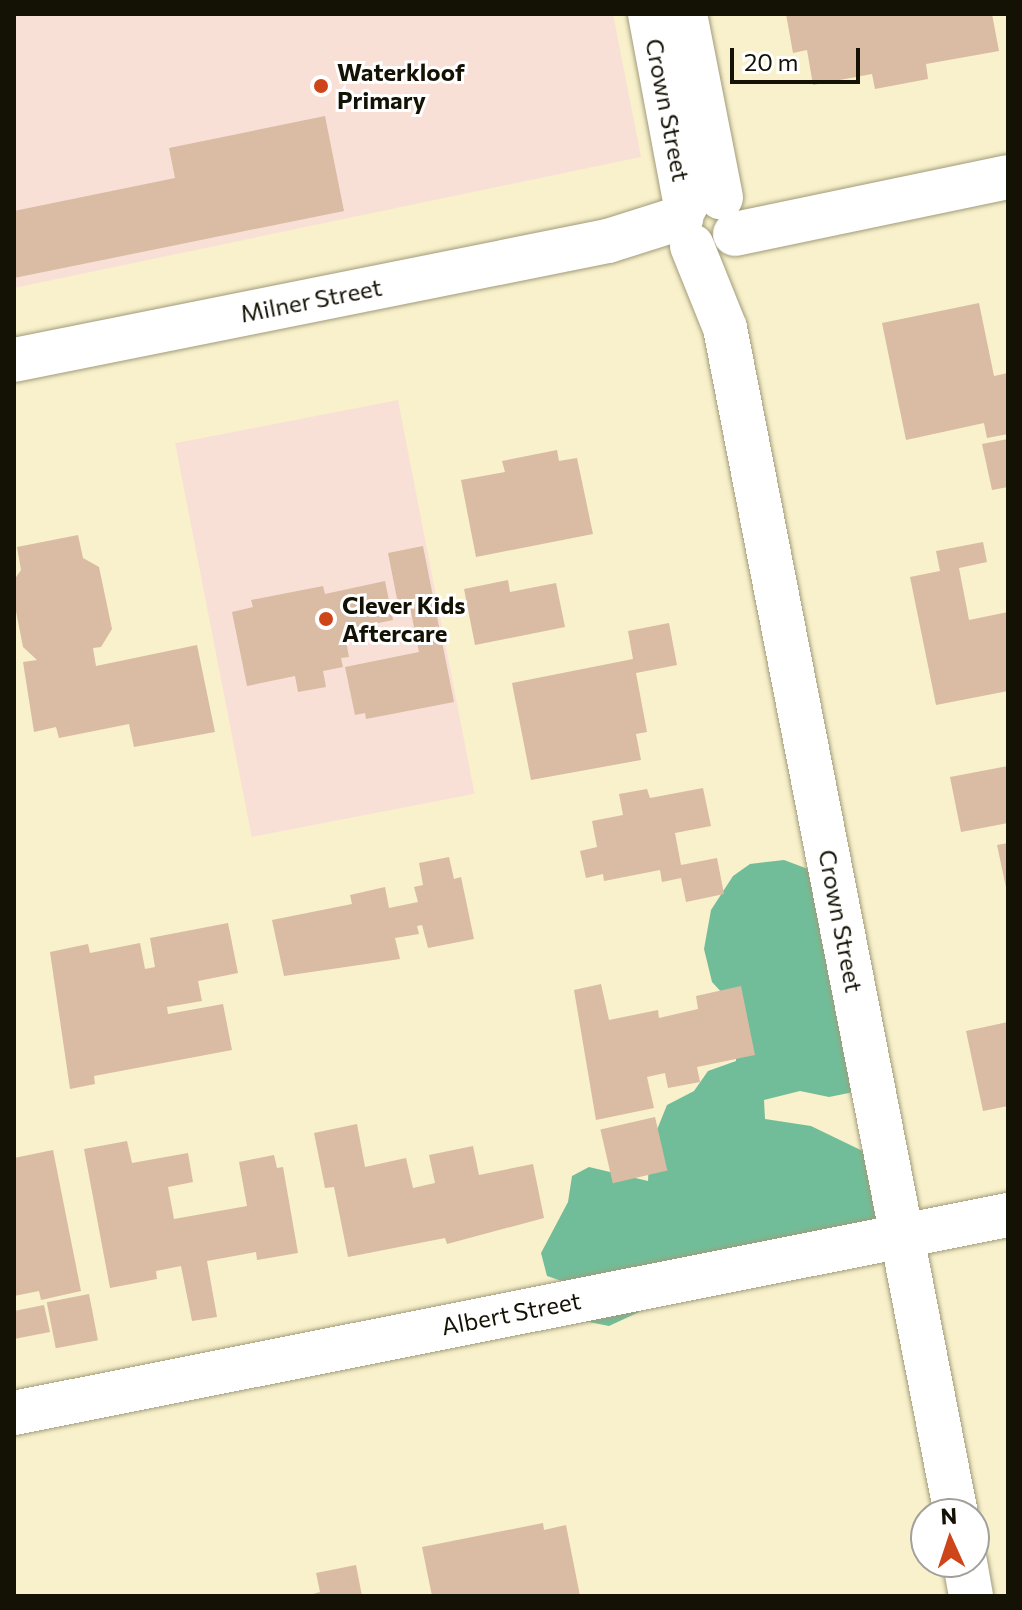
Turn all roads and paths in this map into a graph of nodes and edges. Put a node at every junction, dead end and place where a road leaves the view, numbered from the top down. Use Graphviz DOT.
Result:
graph roads {
  1 [pos="650,14"];
  2 [pos="685,14"];
  3 [pos="1008,177"];
  4 [pos="708,223"];
  5 [pos="14,360"];
  6 [pos="1008,1215"];
  7 [pos="903,1234"];
  8 [pos="14,1413"];
  9 [pos="953,1498"];
  1 -- 4 [label="street, Crown Street"];
  2 -- 4 [label="street, Crown Street"];
  3 -- 4 [label="street, Milner Street"];
  4 -- 5 [label="street, Milner Street"];
  4 -- 7 [label="street, Crown Street"];
  6 -- 7 [label="street, Albert Street"];
  7 -- 8 [label="street, Albert Street"];
  7 -- 9 [label="street, Crown Street"];
}
